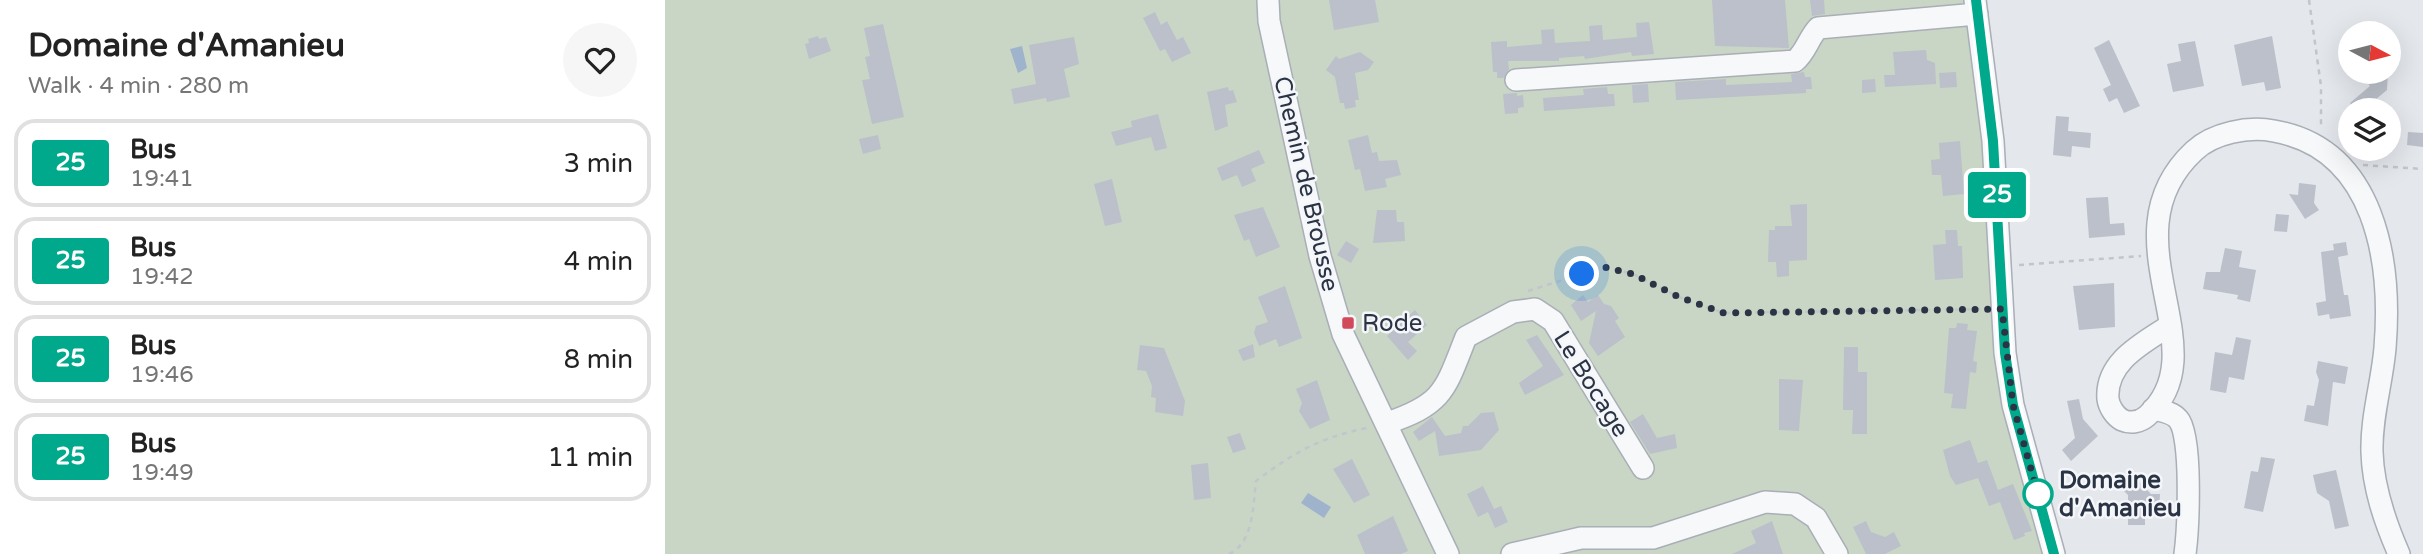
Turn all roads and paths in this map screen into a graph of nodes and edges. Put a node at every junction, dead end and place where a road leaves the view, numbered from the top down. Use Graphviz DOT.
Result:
graph roads {
  1 [pos="1268,0"];
  2 [pos="2309,0"];
  3 [pos="1976,7"];
  4 [pos="1527,85"];
  5 [pos="2327,156"];
  6 [pos="2423,169"];
  7 [pos="2349,174"];
  8 [pos="2158,254"];
  9 [pos="2016,266"];
  10 [pos="1520,294"];
  11 [pos="2002,309"];
  12 [pos="2169,326"];
  13 [pos="2153,409"];
  14 [pos="1387,424"];
  15 [pos="1643,468"];
  16 [pos="1230,554"];
  17 [pos="1448,554"];
  18 [pos="1512,554"];
  19 [pos="1837,554"];
  20 [pos="2054,554"];
  21 [pos="2185,554"];
  22 [pos="2399,554"];
  1 -- 14 [label="street, Chemin de Brousse"];
  2 -- 5 [label="path"];
  3 -- 4 [label="street"];
  3 -- 11 [label="street"];
  5 -- 7 [label="street"];
  5 -- 8 [label="street"];
  6 -- 7 [label="path"];
  7 -- 22 [label="street"];
  8 -- 9 [label="path"];
  8 -- 12 [label="street"];
  10 -- 11 [label="path"];
  11 -- 20 [label="street"];
  12 -- 13 [label="street"];
  12 -- 13 [label="street"];
  13 -- 21 [label="street"];
  14 -- 15 [label="street, Le Bocage"];
  14 -- 16 [label="path"];
  14 -- 17 [label="street, Chemin de Brousse"];
  18 -- 19 [label="street"];
}
